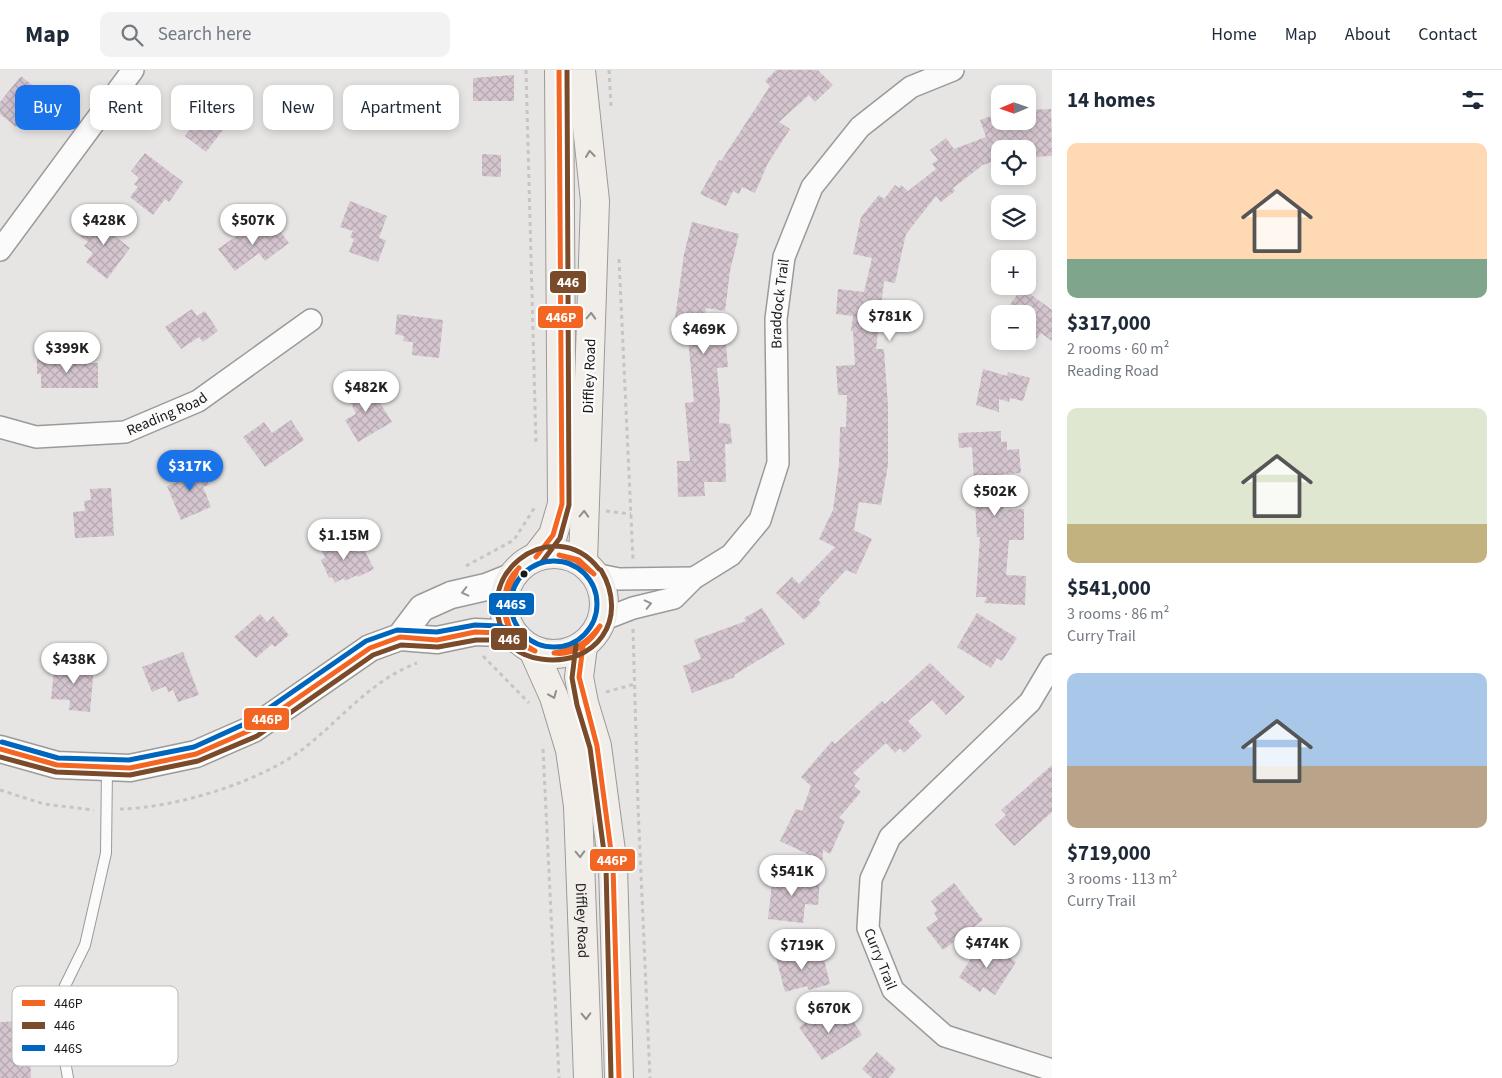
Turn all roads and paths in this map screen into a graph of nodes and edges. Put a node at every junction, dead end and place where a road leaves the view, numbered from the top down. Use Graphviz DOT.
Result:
graph roads {
  1 [pos="133,70"];
  2 [pos="526,70"];
  3 [pos="559,70"];
  4 [pos="581,70"];
  5 [pos="953,70"];
  6 [pos="0,250"];
  7 [pos="311,320"];
  8 [pos="0,427"];
  9 [pos="536,453"];
  10 [pos="538,502"];
  11 [pos="536,557"];
  12 [pos="588,568"];
  13 [pos="511,577"];
  14 [pos="694,578"];
  15 [pos="470,590"];
  16 [pos="602,620"];
  17 [pos="475,632"];
  18 [pos="400,637"];
  19 [pos="526,645"];
  20 [pos="583,646"];
  21 [pos="1052,665"];
  22 [pos="531,705"];
  23 [pos="543,744"];
  24 [pos="0,749"];
  25 [pos="107,767"];
  26 [pos="65,986"];
  27 [pos="1052,1070"];
  28 [pos="559,1078"];
  29 [pos="588,1078"];
  30 [pos="619,1078"];
  1 -- 6 [label="street"];
  2 -- 9 [label="path"];
  3 -- 11 [label="main road, Diffley Road"];
  12 -- 4 [label="main road, Diffley Road, one-way"];
  5 -- 14 [label="street, Braddock Trail"];
  7 -- 8 [label="street, Reading Road"];
  10 -- 15 [label="path"];
  11 -- 12 [label="main road"];
  11 -- 13 [label="main road"];
  12 -- 14 [label="street"];
  12 -- 16 [label="main road"];
  13 -- 15 [label="street"];
  13 -- 19 [label="main road"];
  16 -- 14 [label="street, Braddock Trail, one-way"];
  15 -- 18 [label="street, one-way"];
  16 -- 20 [label="main road"];
  17 -- 18 [label="street"];
  17 -- 19 [label="street"];
  17 -- 22 [label="path"];
  18 -- 25 [label="street"];
  19 -- 20 [label="main road"];
  19 -- 29 [label="main road, Diffley Road, one-way"];
  20 -- 30 [label="main road"];
  21 -- 27 [label="street, Curry Trail"];
  23 -- 28 [label="path"];
  24 -- 25 [label="street"];
  25 -- 26 [label="lane"];
}
